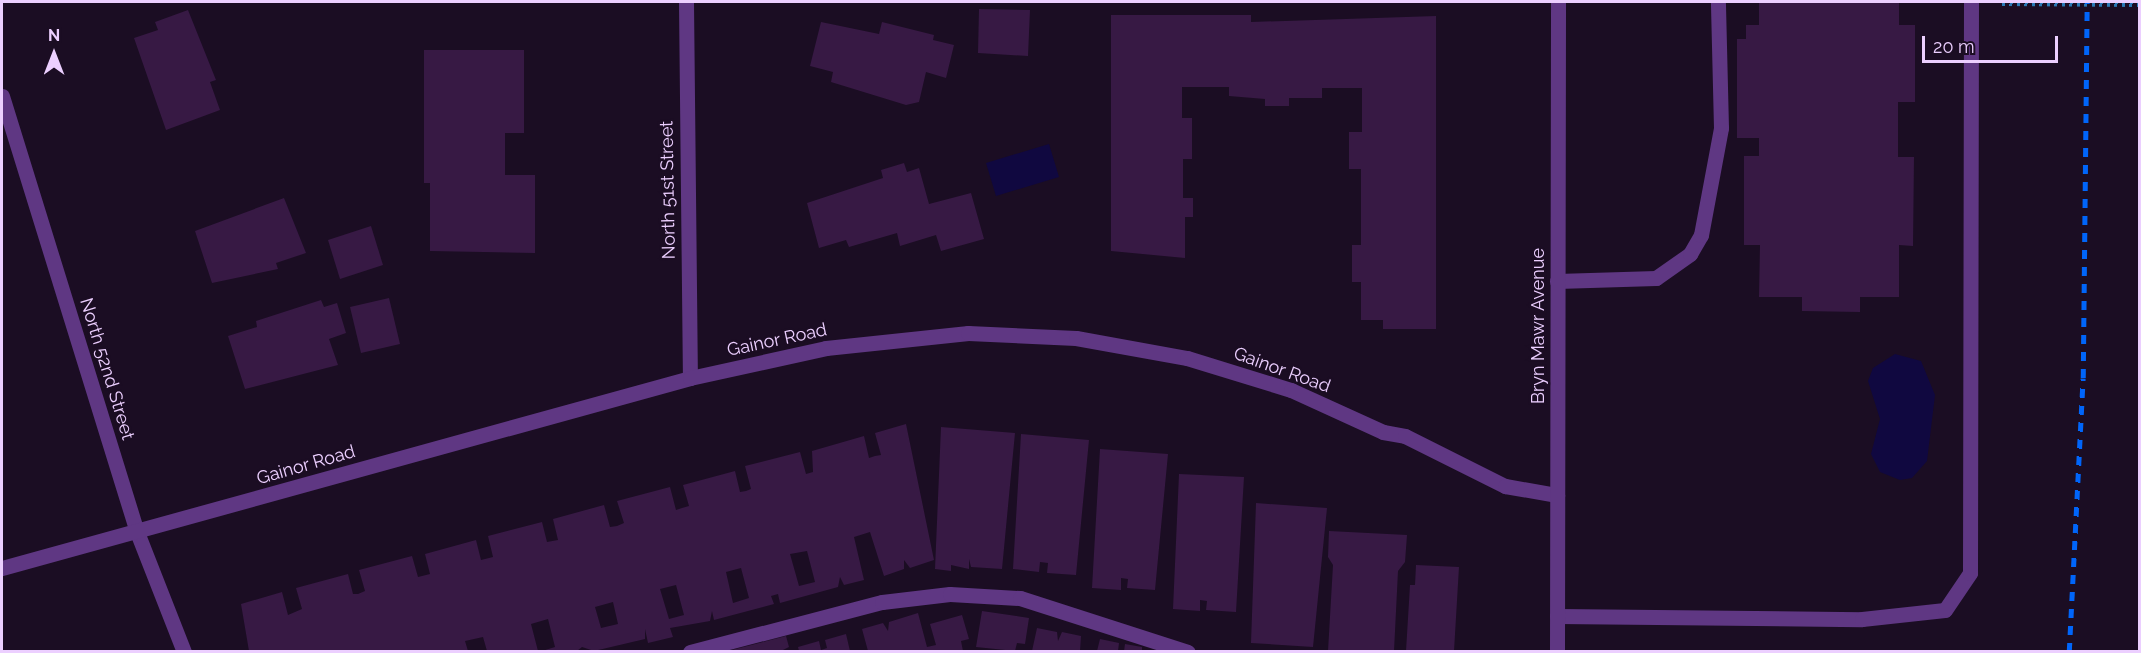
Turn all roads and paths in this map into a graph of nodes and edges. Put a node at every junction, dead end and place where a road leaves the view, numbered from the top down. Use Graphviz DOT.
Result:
graph roads {
  1 [pos="686,2"];
  2 [pos="1558,2"];
  3 [pos="1718,2"];
  4 [pos="1971,3"];
  5 [pos="2139,5"];
  6 [pos="2,96"];
  7 [pos="1557,281"];
  8 [pos="690,378"];
  9 [pos="1557,495"];
  10 [pos="137,532"];
  11 [pos="2,568"];
  12 [pos="1557,616"];
  13 [pos="184,651"];
  14 [pos="690,651"];
  15 [pos="1188,651"];
  16 [pos="1557,651"];
  1 -- 8 [label="street, North 51st Street"];
  2 -- 7 [label="street, Bryn Mawr Avenue"];
  3 -- 7 [label="street"];
  4 -- 5 [label="path"];
  4 -- 12 [label="street"];
  6 -- 10 [label="street, North 52nd Street"];
  7 -- 9 [label="street, Bryn Mawr Avenue"];
  8 -- 9 [label="street, Gainor Road"];
  8 -- 10 [label="street, Gainor Road"];
  9 -- 12 [label="street, Bryn Mawr Avenue"];
  10 -- 11 [label="street, Gainor Road"];
  10 -- 13 [label="street, North 52nd Street"];
  12 -- 16 [label="street, Bryn Mawr Avenue"];
  14 -- 15 [label="street"];
}
